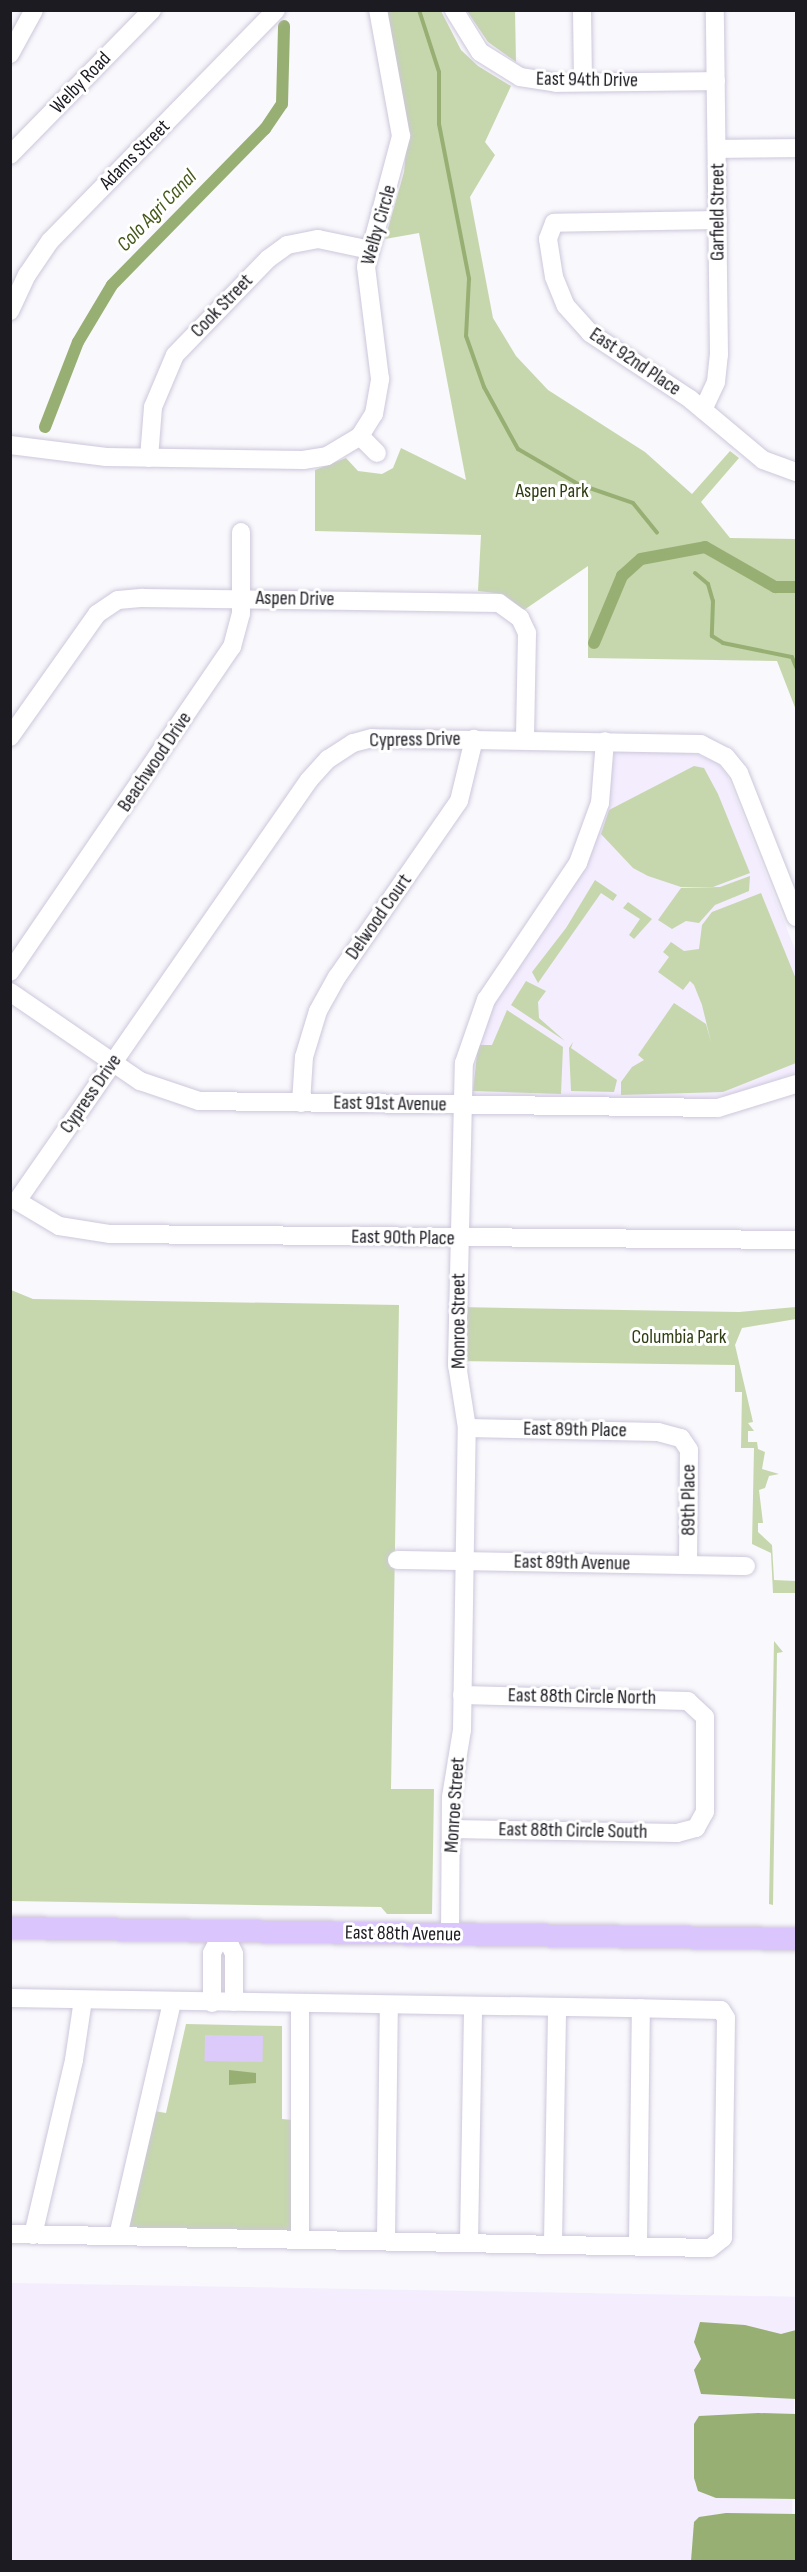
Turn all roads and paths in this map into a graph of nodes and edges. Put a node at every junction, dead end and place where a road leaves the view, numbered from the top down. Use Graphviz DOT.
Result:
graph roads {
  1 [pos="34,10"];
  2 [pos="152,10"];
  3 [pos="276,10"];
  4 [pos="378,10"];
  5 [pos="454,10"];
  6 [pos="582,10"];
  7 [pos="715,10"];
  8 [pos="10,54"];
  9 [pos="716,81"];
  10 [pos="583,82"];
  11 [pos="718,148"];
  12 [pos="796,148"];
  13 [pos="10,155"];
  14 [pos="718,220"];
  15 [pos="370,250"];
  16 [pos="10,311"];
  17 [pos="703,410"];
  18 [pos="360,436"];
  19 [pos="10,445"];
  20 [pos="376,453"];
  21 [pos="149,458"];
  22 [pos="796,472"];
  23 [pos="241,532"];
  24 [pos="241,598"];
  25 [pos="10,737"];
  26 [pos="474,739"];
  27 [pos="525,740"];
  28 [pos="605,741"];
  29 [pos="796,917"];
  30 [pos="10,972"];
  31 [pos="10,992"];
  32 [pos="113,1064"];
  33 [pos="796,1084"];
  34 [pos="301,1103"];
  35 [pos="462,1106"];
  36 [pos="17,1201"];
  37 [pos="459,1239"];
  38 [pos="796,1240"];
  39 [pos="467,1428"];
  40 [pos="681,1438"];
  41 [pos="397,1560"];
  42 [pos="464,1562"];
  43 [pos="688,1565"];
  44 [pos="746,1566"];
  45 [pos="462,1695"];
  46 [pos="451,1829"];
  47 [pos="694,1829"];
  48 [pos="10,1928"];
  49 [pos="223,1932"];
  50 [pos="450,1934"];
  51 [pos="796,1939"];
  52 [pos="10,1998"];
  53 [pos="83,2000"];
  54 [pos="172,2002"];
  55 [pos="234,2002"];
  56 [pos="212,2003"];
  57 [pos="300,2004"];
  58 [pos="389,2006"];
  59 [pos="473,2006"];
  60 [pos="557,2007"];
  61 [pos="641,2008"];
  62 [pos="10,2234"];
  63 [pos="33,2235"];
  64 [pos="118,2236"];
  65 [pos="300,2238"];
  66 [pos="386,2239"];
  67 [pos="469,2241"];
  68 [pos="553,2242"];
  69 [pos="638,2245"];
  1 -- 8 [label="street"];
  2 -- 13 [label="street, Welby Road"];
  3 -- 16 [label="street, Adams Street"];
  4 -- 15 [label="street, Welby Circle"];
  5 -- 10 [label="street, East 94th Drive"];
  6 -- 10 [label="street"];
  7 -- 9 [label="street, Garfield Street"];
  9 -- 10 [label="street, East 94th Drive"];
  9 -- 11 [label="street, Garfield Street"];
  11 -- 12 [label="street"];
  11 -- 14 [label="street, Garfield Street"];
  14 -- 17 [label="street, Garfield Street"];
  14 -- 17 [label="street, East 92nd Place"];
  15 -- 18 [label="street, Welby Circle"];
  15 -- 21 [label="street, Cook Street"];
  17 -- 22 [label="street, East 92nd Place"];
  18 -- 20 [label="street"];
  18 -- 21 [label="street"];
  19 -- 21 [label="street"];
  23 -- 24 [label="street, Beachwood Drive"];
  24 -- 25 [label="street, Aspen Drive"];
  24 -- 27 [label="street, Aspen Drive"];
  24 -- 30 [label="street, Beachwood Drive"];
  26 -- 27 [label="street, Cypress Drive"];
  26 -- 32 [label="street, Cypress Drive"];
  26 -- 34 [label="street, Delwood Court"];
  27 -- 28 [label="street, Cypress Drive"];
  28 -- 29 [label="street, Cypress Drive"];
  28 -- 35 [label="street, Monroe Street"];
  31 -- 32 [label="street, East 91st Avenue"];
  32 -- 34 [label="street, East 91st Avenue"];
  32 -- 36 [label="street, Cypress Drive"];
  33 -- 35 [label="street, East 91st Avenue"];
  34 -- 35 [label="street, East 91st Avenue"];
  35 -- 37 [label="street, Monroe Street"];
  36 -- 37 [label="street, East 90th Place"];
  37 -- 38 [label="street, East 90th Place"];
  37 -- 39 [label="street, Monroe Street"];
  39 -- 40 [label="street, East 89th Place"];
  39 -- 42 [label="street, Monroe Street"];
  40 -- 43 [label="street, 89th Place"];
  41 -- 42 [label="street, East 89th Avenue"];
  42 -- 43 [label="street, East 89th Avenue"];
  42 -- 45 [label="street, Monroe Street"];
  43 -- 44 [label="street, East 89th Avenue"];
  45 -- 46 [label="street, Monroe Street"];
  45 -- 47 [label="street, East 88th Circle North"];
  46 -- 47 [label="street, East 88th Circle South"];
  46 -- 50 [label="street, Monroe Street"];
  48 -- 49 [label="main road, East 88th Avenue"];
  49 -- 50 [label="main road, East 88th Avenue"];
  49 -- 55 [label="street"];
  49 -- 56 [label="street"];
  50 -- 51 [label="main road, East 88th Avenue"];
  52 -- 53 [label="street"];
  53 -- 54 [label="street"];
  53 -- 63 [label="street"];
  54 -- 56 [label="street"];
  54 -- 64 [label="street"];
  55 -- 56 [label="street"];
  55 -- 57 [label="street"];
  57 -- 58 [label="street"];
  57 -- 65 [label="street"];
  58 -- 59 [label="street"];
  58 -- 66 [label="street"];
  59 -- 60 [label="street"];
  59 -- 67 [label="street"];
  60 -- 61 [label="street"];
  60 -- 68 [label="street"];
  61 -- 69 [label="street"];
  61 -- 69 [label="street"];
  62 -- 63 [label="street"];
  63 -- 64 [label="street"];
  64 -- 65 [label="street"];
  65 -- 66 [label="street"];
  66 -- 67 [label="street"];
  67 -- 68 [label="street"];
  68 -- 69 [label="street"];
}
